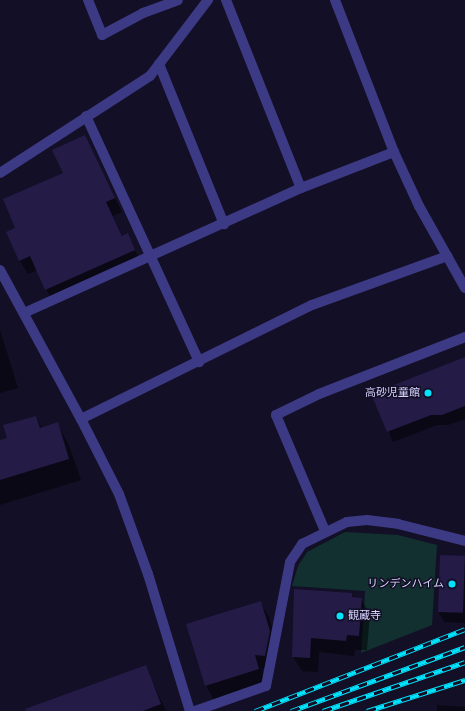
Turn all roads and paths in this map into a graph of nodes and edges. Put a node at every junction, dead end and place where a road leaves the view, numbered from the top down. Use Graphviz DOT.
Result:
graph roads {
  1 [pos="88,0"];
  2 [pos="178,0"];
  3 [pos="208,0"];
  4 [pos="226,0"];
  5 [pos="336,0"];
  6 [pos="159,64"];
  7 [pos="86,116"];
  8 [pos="394,152"];
  9 [pos="0,173"];
  10 [pos="301,188"];
  11 [pos="224,224"];
  12 [pos="150,254"];
  13 [pos="447,256"];
  14 [pos="0,270"];
  15 [pos="465,288"];
  16 [pos="24,313"];
  17 [pos="465,337"];
  18 [pos="199,362"];
  19 [pos="81,419"];
  20 [pos="325,531"];
  21 [pos="465,541"];
  22 [pos="190,711"];
  23 [pos="195,711"];
  1 -- 2 [label="street"];
  3 -- 6 [label="street"];
  4 -- 10 [label="street"];
  5 -- 8 [label="street"];
  6 -- 7 [label="street"];
  6 -- 11 [label="street"];
  7 -- 9 [label="street"];
  7 -- 12 [label="street"];
  8 -- 10 [label="street"];
  8 -- 13 [label="street"];
  10 -- 11 [label="street"];
  11 -- 12 [label="street"];
  12 -- 16 [label="street"];
  12 -- 18 [label="street"];
  13 -- 15 [label="street"];
  13 -- 18 [label="street"];
  14 -- 16 [label="street"];
  16 -- 19 [label="street"];
  17 -- 20 [label="street"];
  18 -- 19 [label="street"];
  19 -- 22 [label="street"];
  20 -- 21 [label="street"];
  20 -- 23 [label="street"];
}
